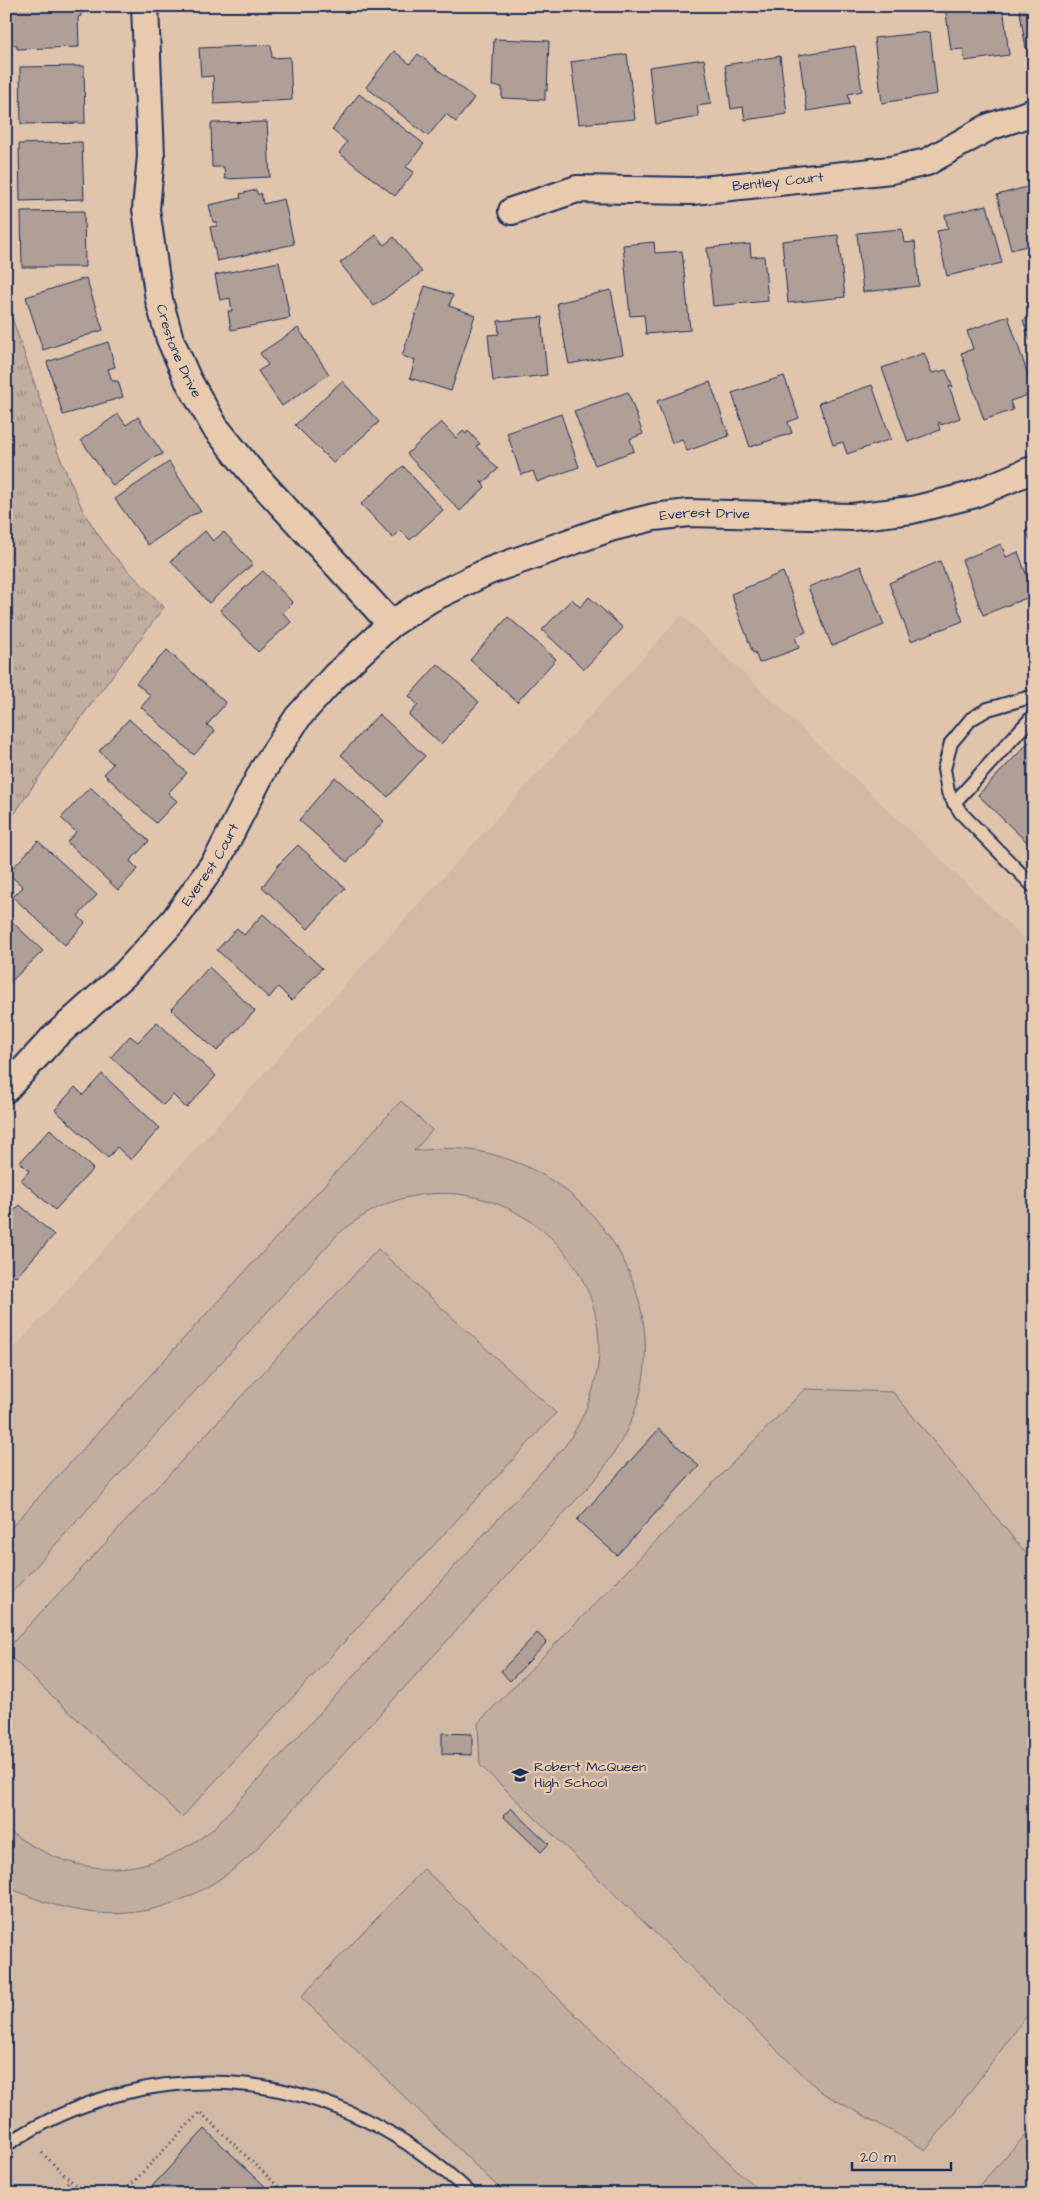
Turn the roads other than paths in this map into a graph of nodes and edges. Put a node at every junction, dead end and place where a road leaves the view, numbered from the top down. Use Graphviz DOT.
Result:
graph roads {
  1 [pos="144,6"];
  2 [pos="1034,112"];
  3 [pos="512,211"];
  4 [pos="1034,469"];
  5 [pos="392,624"];
  6 [pos="1034,696"];
  7 [pos="1034,715"];
  8 [pos="954,802"];
  9 [pos="1034,887"];
  10 [pos="6,1089"];
  11 [pos="6,2145"];
  12 [pos="471,2194"];
  1 -- 5 [label="street, Crestone Drive"];
  2 -- 3 [label="street, Bentley Court"];
  4 -- 5 [label="street, Everest Drive"];
  5 -- 10 [label="street, Everest Court"];
  6 -- 8 [label="lane"];
  7 -- 8 [label="lane"];
  8 -- 9 [label="lane"];
  11 -- 12 [label="lane"];
}
